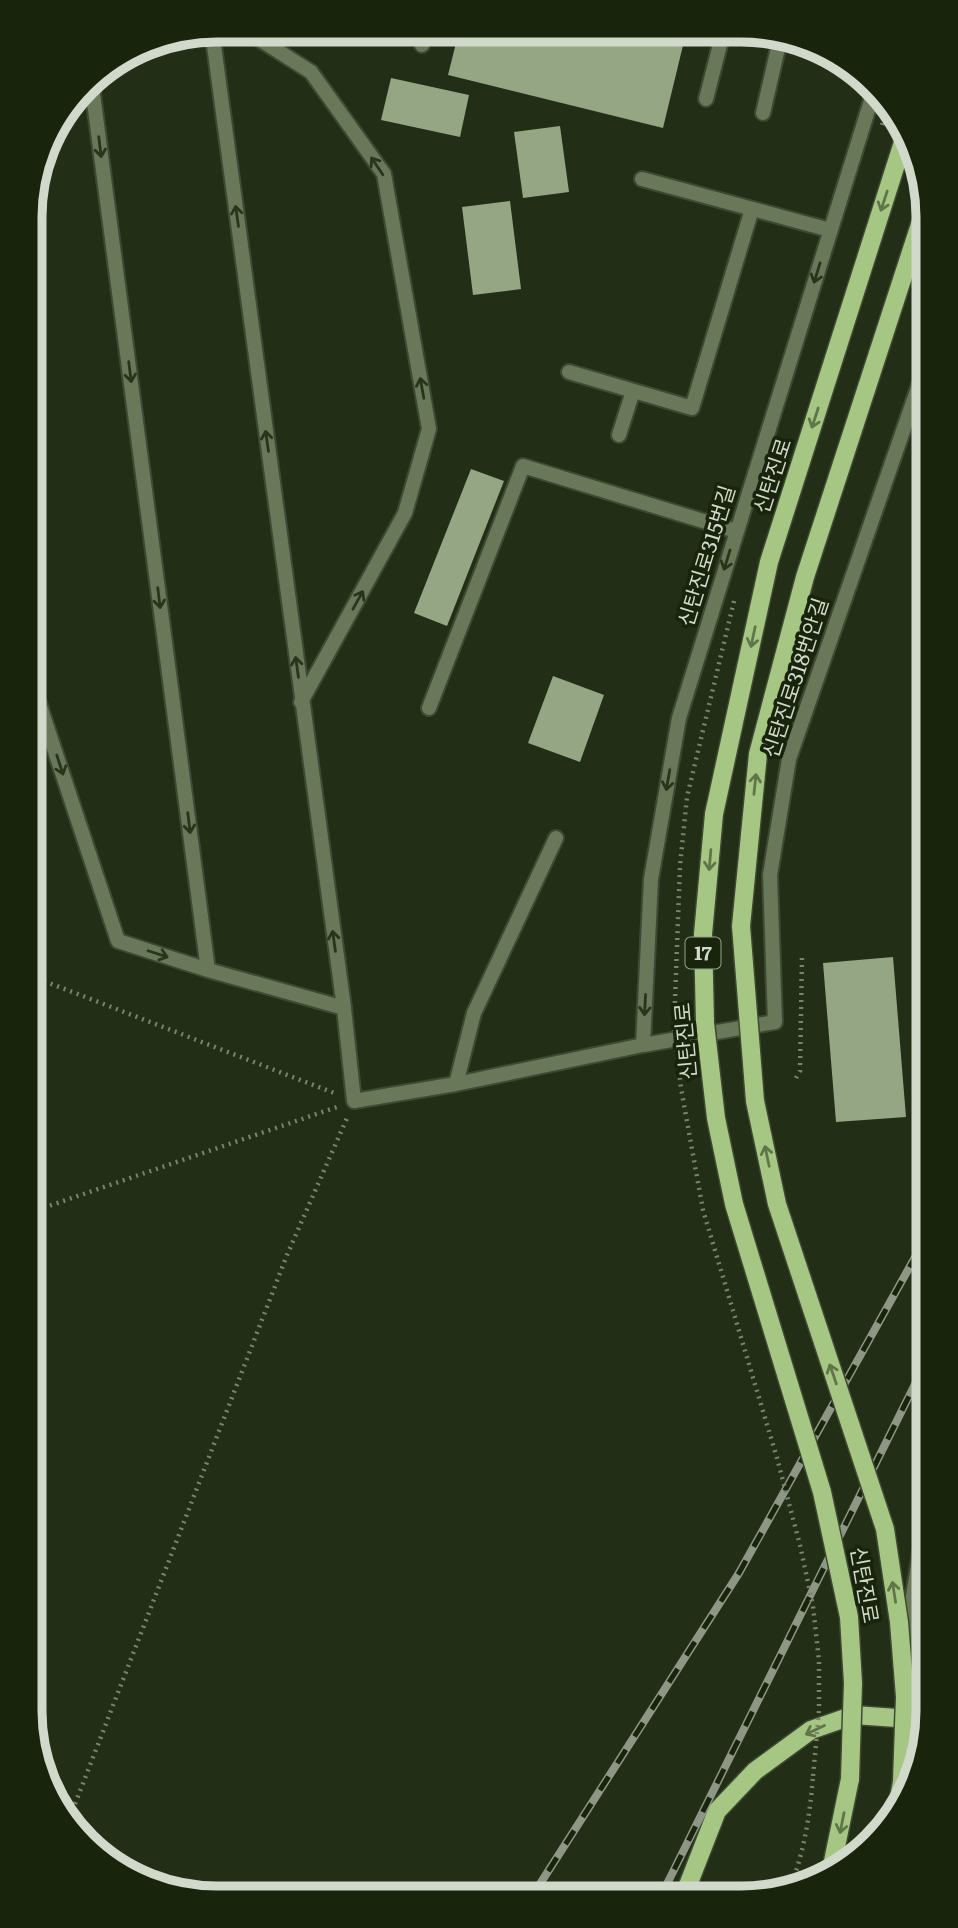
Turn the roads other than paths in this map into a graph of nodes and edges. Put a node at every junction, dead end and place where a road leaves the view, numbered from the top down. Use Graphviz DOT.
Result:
graph roads {
  1 [pos="213,42"];
  2 [pos="264,42"];
  3 [pos="721,42"];
  4 [pos="778,46"];
  5 [pos="93,93"];
  6 [pos="706,99"];
  7 [pos="871,100"];
  8 [pos="763,113"];
  9 [pos="901,147"];
  10 [pos="642,180"];
  11 [pos="752,209"];
  12 [pos="831,230"];
  13 [pos="916,237"];
  14 [pos="569,372"];
  15 [pos="633,391"];
  16 [pos="916,394"];
  17 [pos="619,435"];
  18 [pos="736,531"];
  19 [pos="301,702"];
  20 [pos="429,708"];
  21 [pos="42,712"];
  22 [pos="556,838"];
  23 [pos="208,970"];
  24 [pos="344,1008"];
  25 [pos="643,1045"];
  26 [pos="456,1084"];
  27 [pos="916,1578"];
  28 [pos="916,1701"];
  29 [pos="916,1724"];
  30 [pos="902,1779"];
  31 [pos="833,1860"];
  32 [pos="688,1886"];
  19 -- 1 [label="street, one-way"];
  19 -- 2 [label="street, one-way"];
  3 -- 6 [label="street"];
  4 -- 8 [label="street"];
  5 -- 23 [label="street, one-way"];
  7 -- 12 [label="street, 신탄진로315번길"];
  9 -- 31 [label="main road, 신탄진로 / 17, one-way, bridge"];
  10 -- 11 [label="street"];
  11 -- 12 [label="street"];
  11 -- 15 [label="street"];
  12 -- 18 [label="street, 신탄진로315번길, one-way"];
  30 -- 13 [label="main road, 신탄진로 / 17, one-way, bridge"];
  14 -- 15 [label="street"];
  15 -- 17 [label="street"];
  16 -- 25 [label="street, 신탄진로318번안길"];
  18 -- 20 [label="street"];
  18 -- 25 [label="street, 신탄진로315번길, one-way"];
  24 -- 19 [label="street, one-way"];
  21 -- 23 [label="street, one-way"];
  22 -- 26 [label="street"];
  23 -- 24 [label="street"];
  24 -- 26 [label="street"];
  25 -- 26 [label="street"];
  27 -- 28 [label="street"];
  29 -- 32 [label="main road, one-way"];
}
